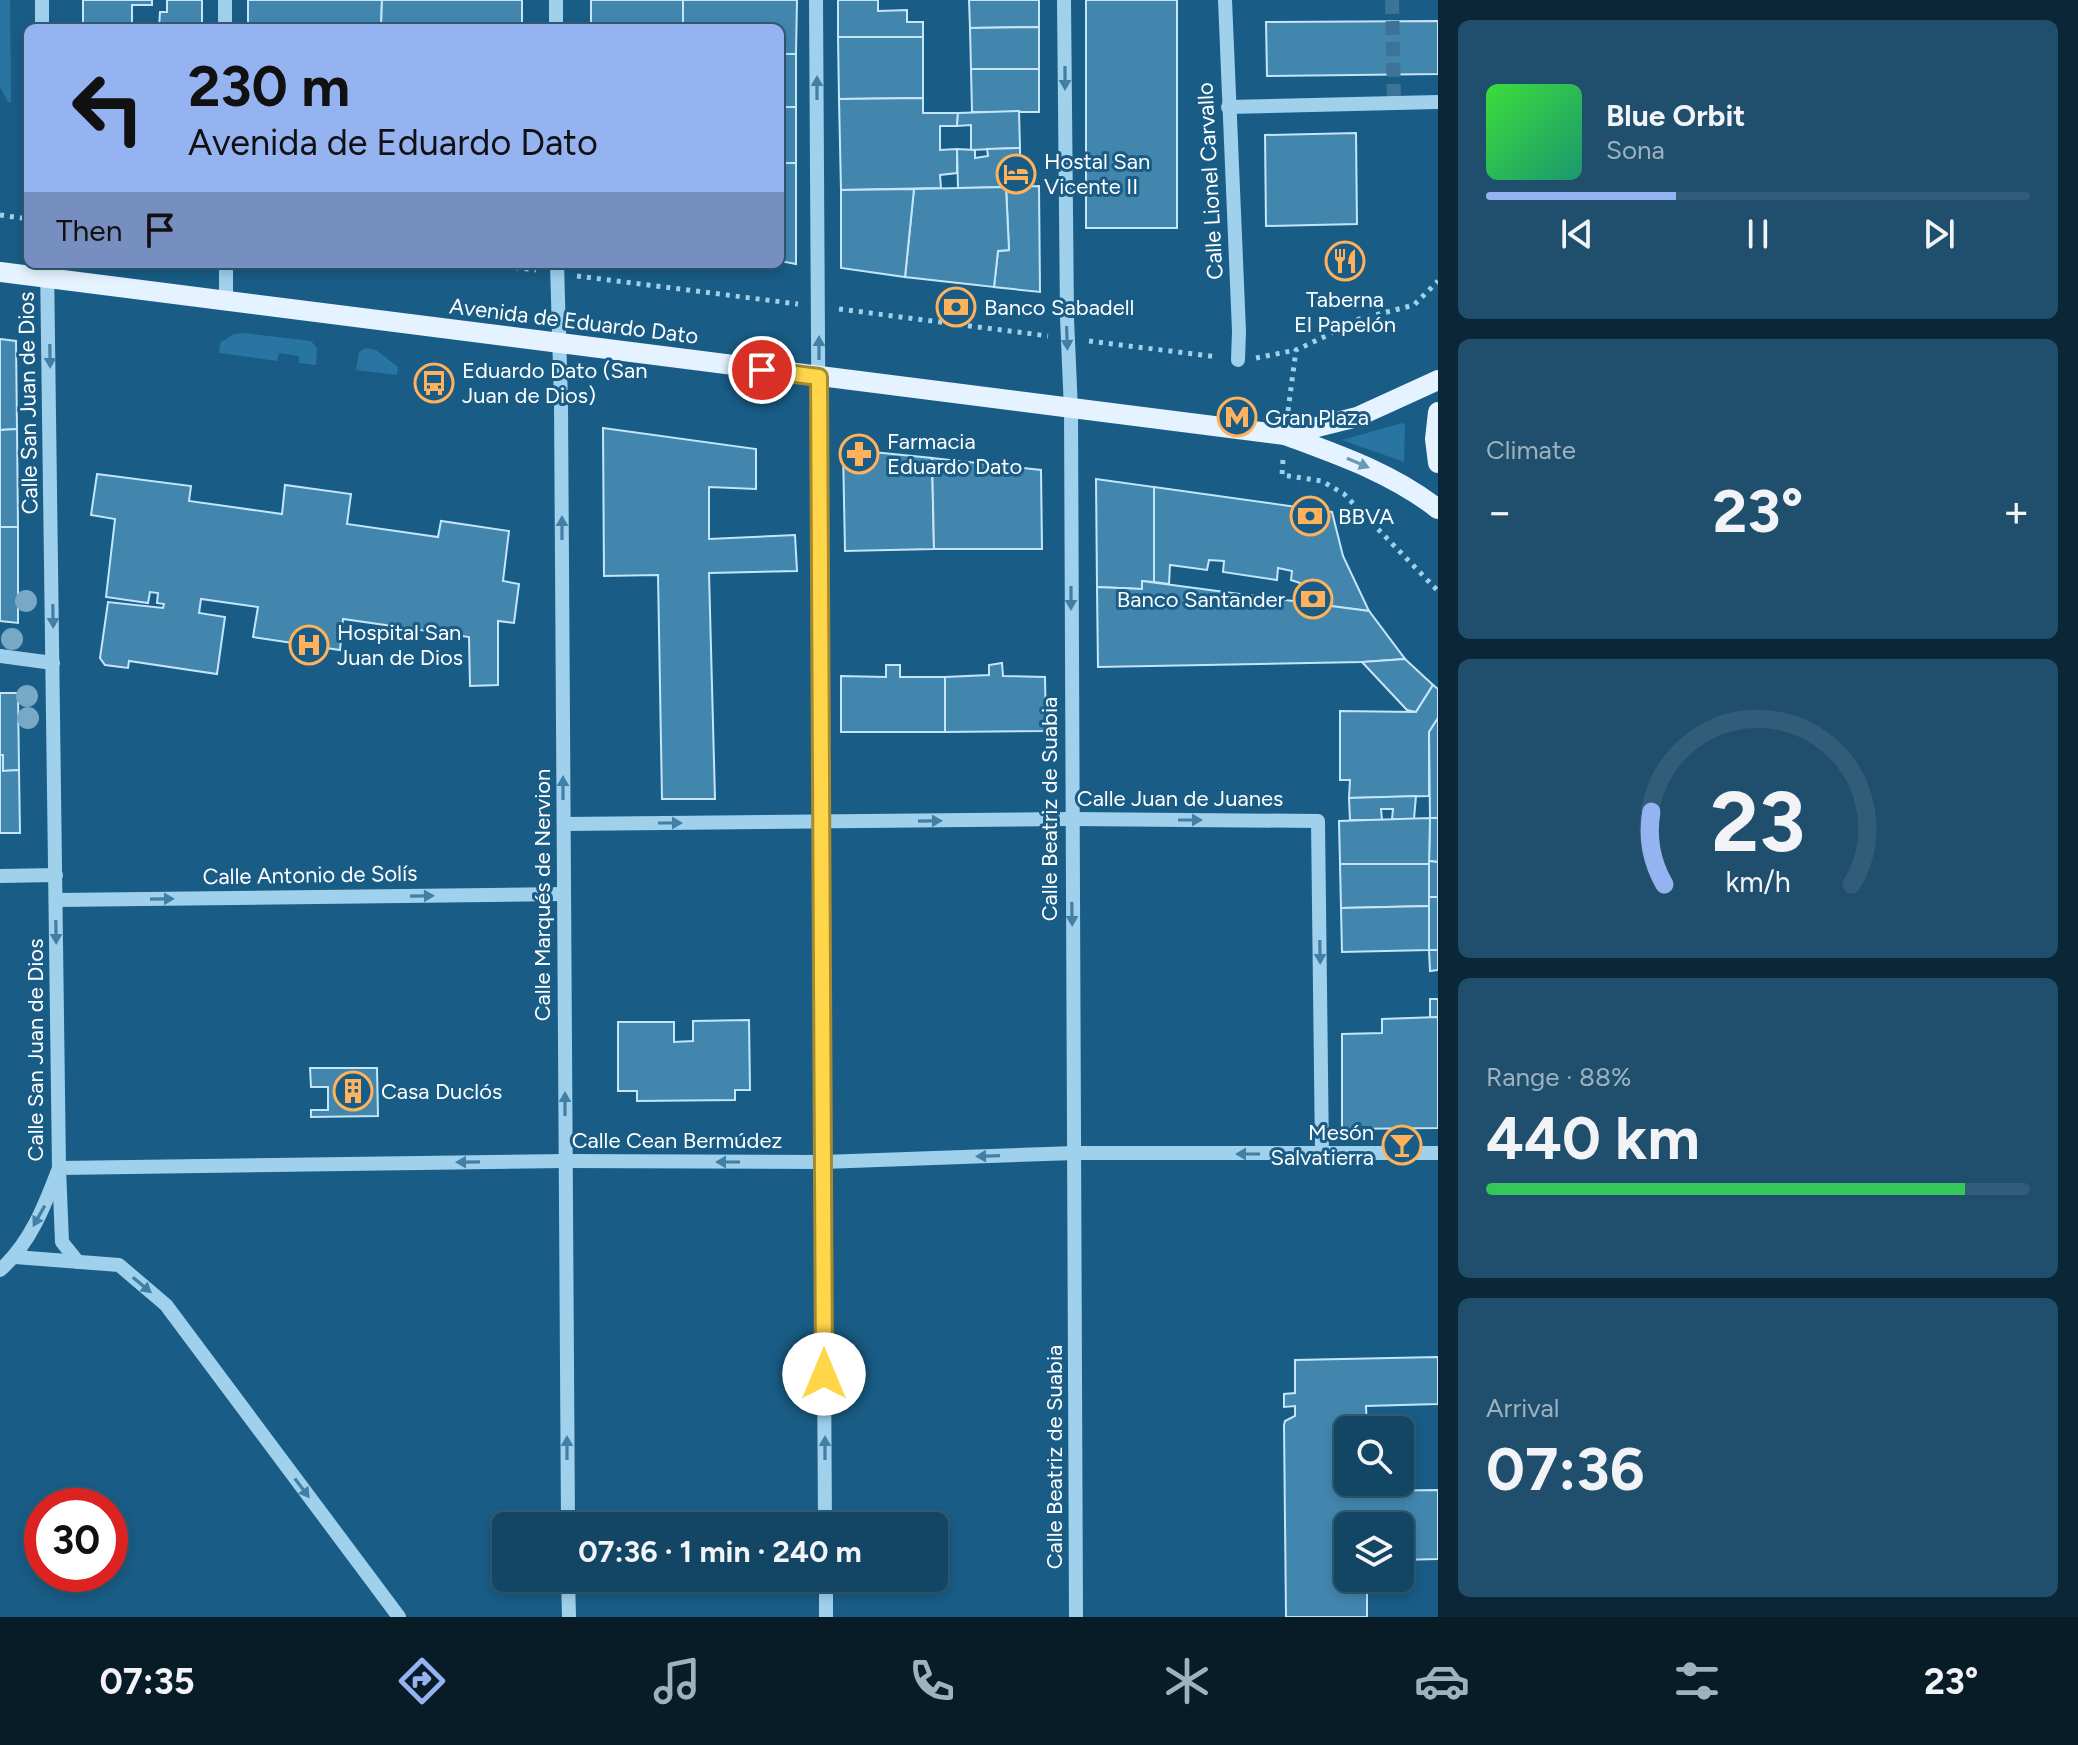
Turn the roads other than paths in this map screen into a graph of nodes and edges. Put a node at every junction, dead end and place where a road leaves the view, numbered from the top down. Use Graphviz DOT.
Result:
graph roads {
  1 [pos="42,0"];
  2 [pos="225,0"];
  3 [pos="556,0"];
  4 [pos="816,0"];
  5 [pos="1064,0"];
  6 [pos="1225,0"];
  7 [pos="42,24"];
  8 [pos="225,24"];
  9 [pos="556,24"];
  10 [pos="1438,102"];
  11 [pos="1228,107"];
  12 [pos="226,268"];
  13 [pos="557,268"];
  14 [pos="48,271"];
  15 [pos="0,272"];
  16 [pos="226,301"];
  17 [pos="559,343"];
  18 [pos="1238,360"];
  19 [pos="819,377"];
  20 [pos="1438,380"];
  21 [pos="1071,410"];
  22 [pos="1438,412"];
  23 [pos="1285,435"];
  24 [pos="1438,463"];
  25 [pos="1438,509"];
  26 [pos="0,656"];
  27 [pos="53,663"];
  28 [pos="1071,819"];
  29 [pos="823,823"];
  30 [pos="564,824"];
  31 [pos="56,875"];
  32 [pos="0,876"];
  33 [pos="564,894"];
  34 [pos="56,900"];
  35 [pos="1075,1153"];
  36 [pos="1438,1153"];
  37 [pos="1322,1155"];
  38 [pos="565,1161"];
  39 [pos="823,1162"];
  40 [pos="59,1168"];
  41 [pos="15,1257"];
  42 [pos="78,1262"];
  43 [pos="0,1270"];
  44 [pos="568,1512"];
  45 [pos="825,1512"];
  46 [pos="568,1592"];
  47 [pos="826,1592"];
  48 [pos="399,1617"];
  49 [pos="569,1617"];
  50 [pos="826,1617"];
  51 [pos="1076,1617"];
  1 -- 7 [label="street"];
  2 -- 8 [label="street"];
  3 -- 9 [label="street"];
  19 -- 4 [label="street, one-way"];
  5 -- 21 [label="street, Calle Beatriz de Suabia, one-way"];
  6 -- 11 [label="street, Calle Lionel Carvallo"];
  10 -- 11 [label="street"];
  11 -- 18 [label="street, Calle Lionel Carvallo"];
  12 -- 16 [label="street"];
  13 -- 17 [label="street, Calle Marqués de Nervion"];
  14 -- 15 [label="main road, Avenida de Eduardo Dato"];
  14 -- 16 [label="main road, Avenida de Eduardo Dato"];
  14 -- 27 [label="street, Calle San Juan de Dios, one-way"];
  16 -- 17 [label="main road, Avenida de Eduardo Dato"];
  17 -- 19 [label="main road, Avenida de Eduardo Dato"];
  30 -- 17 [label="street, Calle Marqués de Nervion, one-way"];
  19 -- 21 [label="main road, Avenida de Eduardo Dato"];
  19 -- 29 [label="street"];
  20 -- 23 [label="main road"];
  21 -- 23 [label="main road, Avenida de Eduardo Dato"];
  21 -- 28 [label="street, Calle Beatriz de Suabia, one-way"];
  22 -- 24 [label="main road"];
  23 -- 25 [label="main road, one-way"];
  26 -- 27 [label="street"];
  27 -- 31 [label="street, Calle San Juan de Dios"];
  29 -- 28 [label="street, Calle Juan de Juanes, one-way"];
  28 -- 35 [label="street, Calle Beatriz de Suabia, one-way"];
  28 -- 37 [label="street, Calle Juan de Juanes, one-way"];
  30 -- 29 [label="street, Calle Juan de Juanes, one-way"];
  29 -- 39 [label="street"];
  30 -- 33 [label="street, Calle Marqués de Nervion"];
  31 -- 32 [label="street"];
  31 -- 34 [label="street, Calle San Juan de Dios"];
  34 -- 33 [label="street, Calle Antonio de Solís, one-way"];
  38 -- 33 [label="street, Calle Marqués de Nervion, one-way"];
  34 -- 40 [label="street, Calle San Juan de Dios, one-way"];
  37 -- 35 [label="street, Calle Cean Bermúdez, one-way"];
  35 -- 39 [label="street, Calle Cean Bermúdez, one-way"];
  35 -- 51 [label="street, Calle Beatriz de Suabia"];
  36 -- 37 [label="street, Calle Cean Bermúdez"];
  39 -- 38 [label="street, Calle Cean Bermúdez, one-way"];
  38 -- 40 [label="street, Calle Cean Bermúdez, one-way"];
  44 -- 38 [label="street, Calle Marqués de Nervion, one-way"];
  45 -- 39 [label="street, one-way"];
  40 -- 41 [label="street, Calle San Juan de Dios, one-way"];
  40 -- 42 [label="street"];
  41 -- 42 [label="street"];
  41 -- 43 [label="street, Calle San Juan de Dios"];
  42 -- 48 [label="street, one-way"];
  46 -- 49 [label="street"];
  47 -- 50 [label="street"];
}
